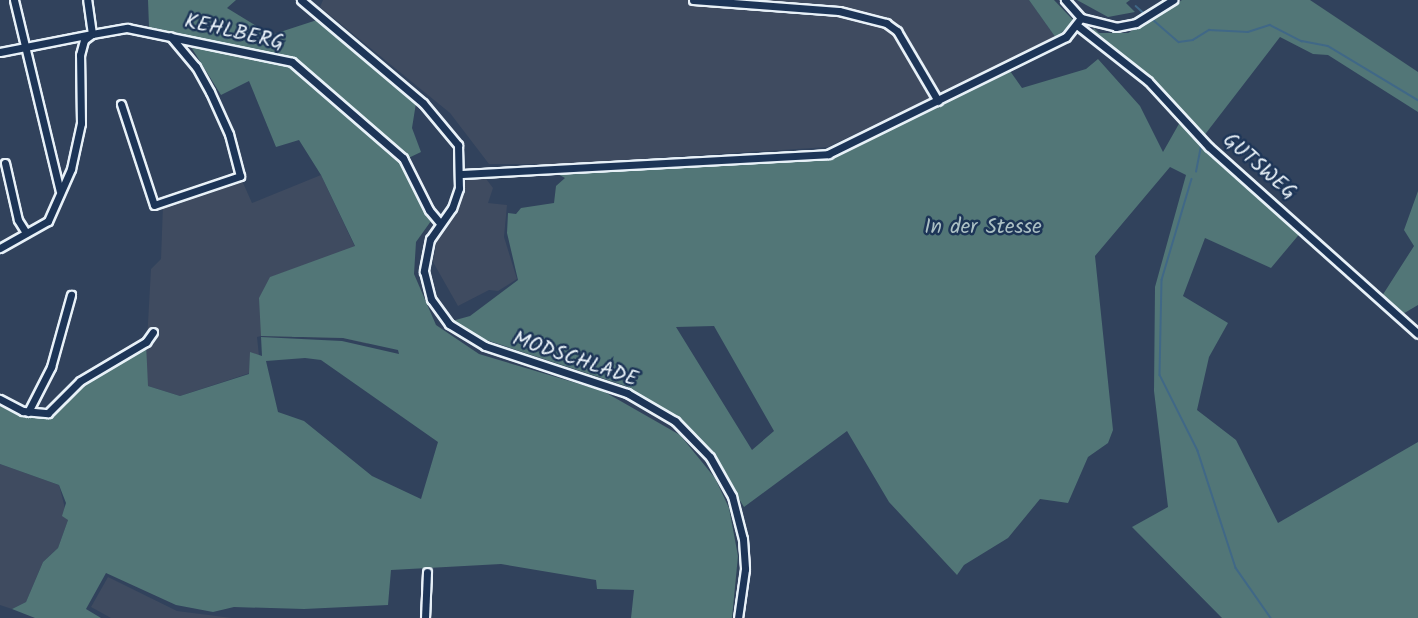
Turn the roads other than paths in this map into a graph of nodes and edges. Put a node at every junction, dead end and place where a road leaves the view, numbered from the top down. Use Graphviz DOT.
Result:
graph roads {
  1 [pos="14,0"];
  2 [pos="87,0"];
  3 [pos="301,0"];
  4 [pos="693,0"];
  5 [pos="1065,0"];
  6 [pos="1173,0"];
  7 [pos="1081,18"];
  8 [pos="1078,26"];
  9 [pos="92,34"];
  10 [pos="168,35"];
  11 [pos="25,47"];
  12 [pos="0,52"];
  13 [pos="938,101"];
  14 [pos="122,104"];
  15 [pos="5,163"];
  16 [pos="461,174"];
  17 [pos="60,191"];
  18 [pos="440,223"];
  19 [pos="26,233"];
  20 [pos="0,248"];
  21 [pos="71,295"];
  22 [pos="153,332"];
  23 [pos="1418,334"];
  24 [pos="0,399"];
  25 [pos="28,412"];
  26 [pos="427,572"];
  27 [pos="425,618"];
  28 [pos="738,618"];
  1 -- 11 [label="street"];
  2 -- 9 [label="street"];
  3 -- 16 [label="street"];
  4 -- 13 [label="street"];
  5 -- 7 [label="street"];
  6 -- 7 [label="street"];
  7 -- 8 [label="street"];
  8 -- 13 [label="street"];
  8 -- 23 [label="street, GUTSWEG"];
  9 -- 10 [label="street, KEHLBERG"];
  9 -- 11 [label="street, KEHLBERG"];
  9 -- 17 [label="street"];
  10 -- 14 [label="street"];
  10 -- 18 [label="street, KEHLBERG"];
  11 -- 12 [label="street, KEHLBERG"];
  11 -- 17 [label="street"];
  13 -- 16 [label="street"];
  15 -- 19 [label="street"];
  16 -- 18 [label="street, MODSCHLADE"];
  17 -- 19 [label="street"];
  18 -- 28 [label="street, MODSCHLADE"];
  19 -- 20 [label="street"];
  21 -- 25 [label="street"];
  22 -- 25 [label="street"];
  24 -- 25 [label="street"];
  26 -- 27 [label="street"];
}
